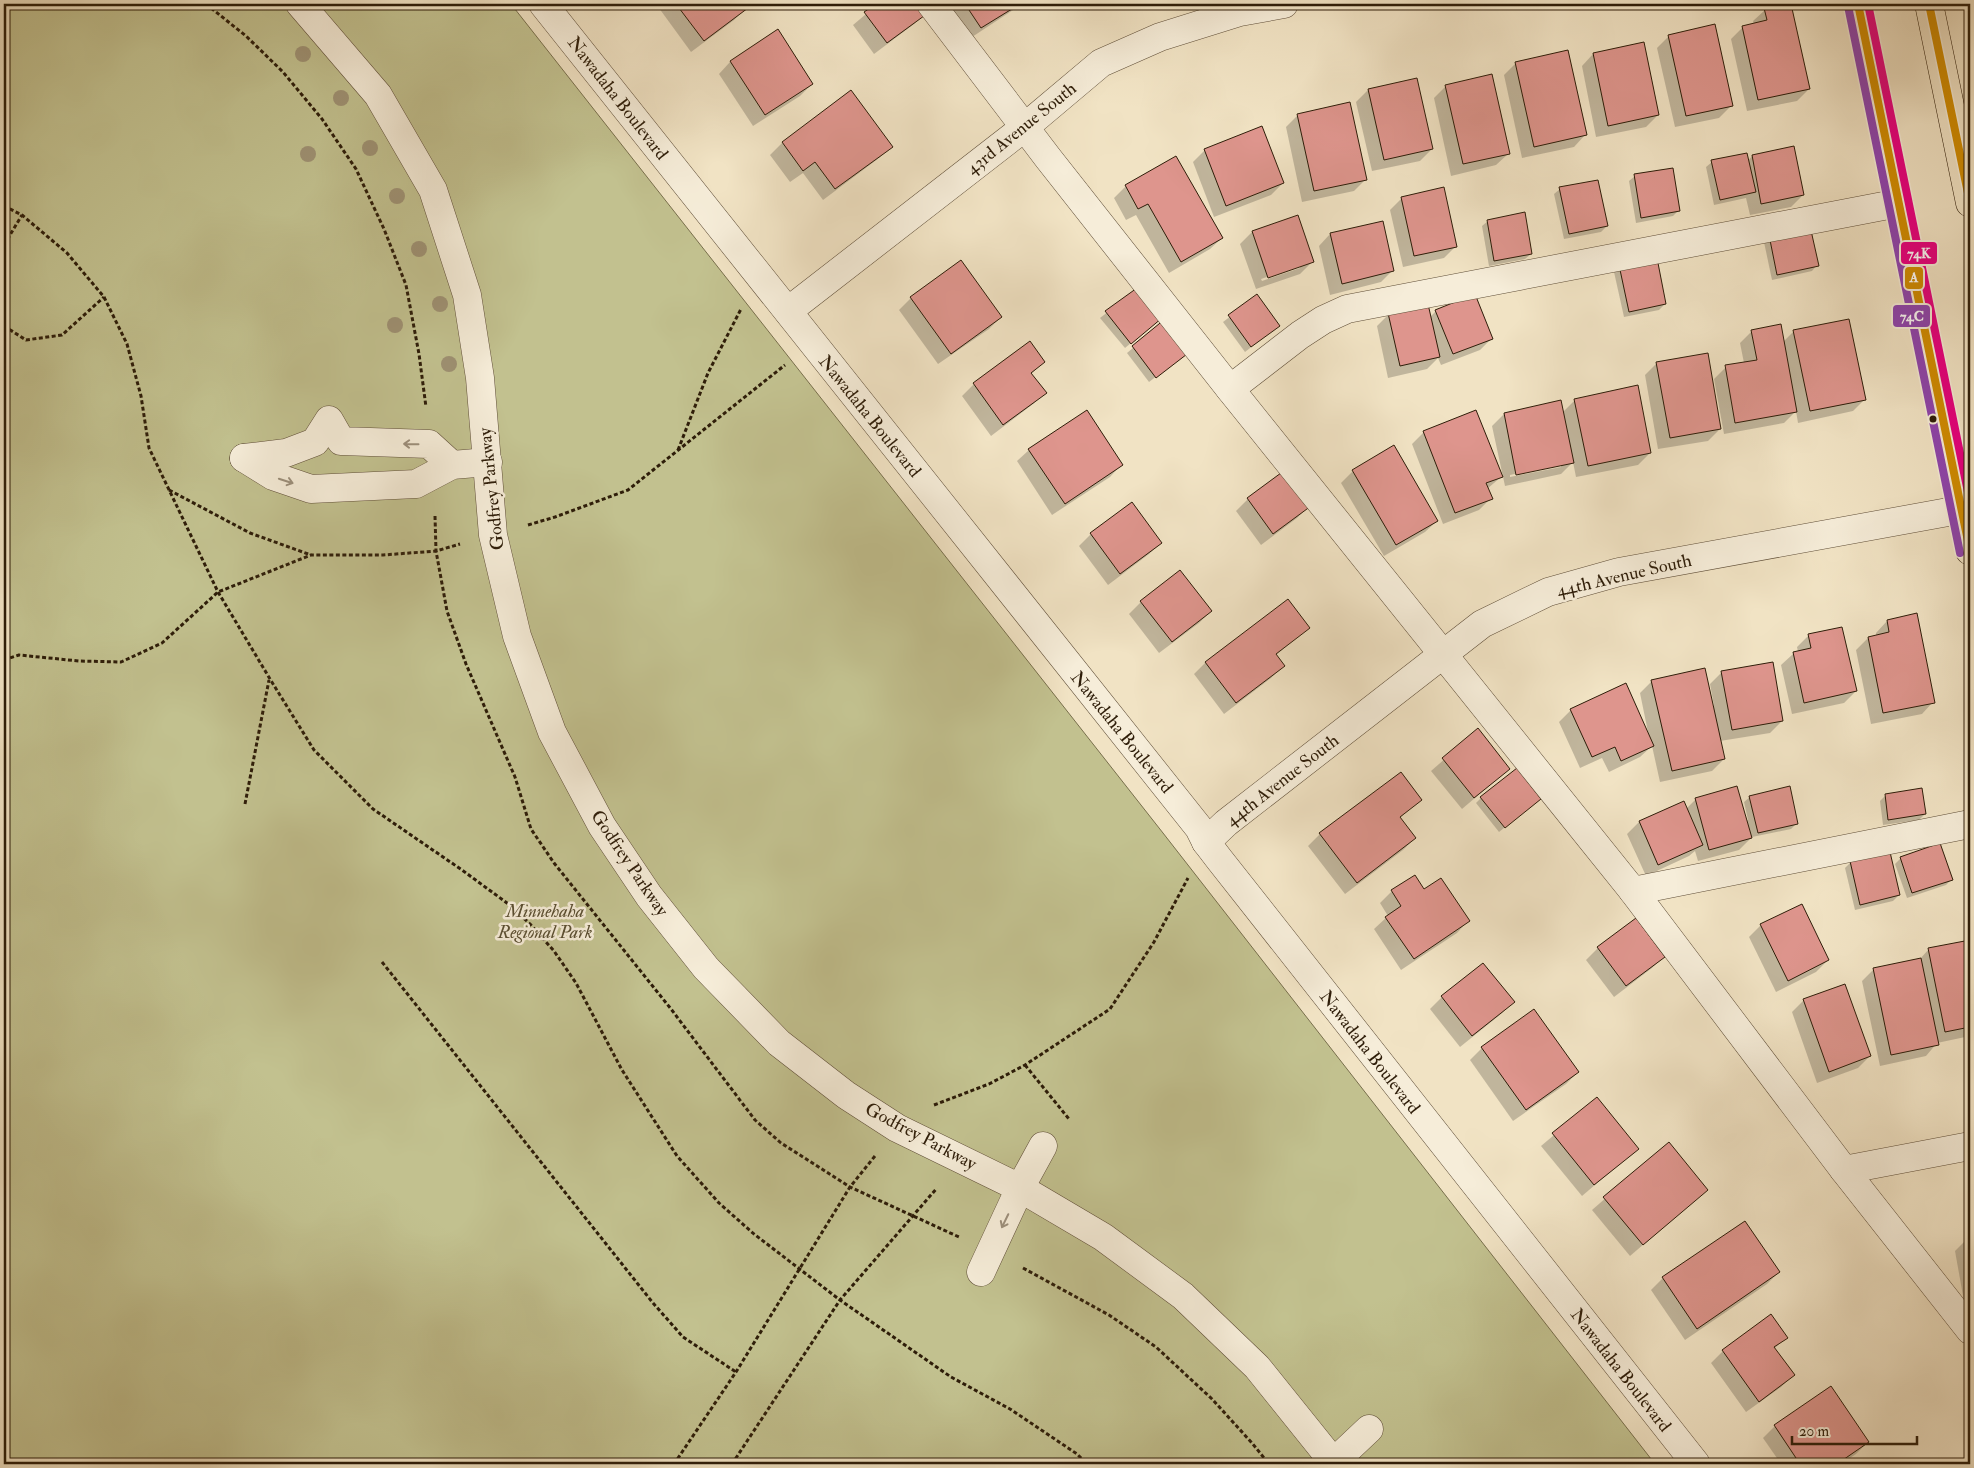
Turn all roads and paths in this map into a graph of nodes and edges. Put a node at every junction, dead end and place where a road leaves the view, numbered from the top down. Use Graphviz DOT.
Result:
graph roads {
  1 [pos="206,4"];
  2 [pos="300,4"];
  3 [pos="543,4"];
  4 [pos="931,4"];
  5 [pos="1284,4"];
  6 [pos="1858,4"];
  7 [pos="1929,4"];
  8 [pos="1025,126"];
  9 [pos="1969,193"];
  10 [pos="1899,203"];
  11 [pos="4,206"];
  12 [pos="22,215"];
  13 [pos="4,245"];
  14 [pos="104,297"];
  15 [pos="742,308"];
  16 [pos="788,311"];
  17 [pos="4,326"];
  18 [pos="788,363"];
  19 [pos="1230,389"];
  20 [pos="426,411"];
  21 [pos="678,450"];
  22 [pos="488,462"];
  23 [pos="452,465"];
  24 [pos="168,489"];
  25 [pos="1966,509"];
  26 [pos="528,525"];
  27 [pos="462,544"];
  28 [pos="1970,551"];
  29 [pos="311,555"];
  30 [pos="218,592"];
  31 [pos="1443,654"];
  32 [pos="4,660"];
  33 [pos="270,679"];
  34 [pos="245,804"];
  35 [pos="1970,824"];
  36 [pos="1206,842"];
  37 [pos="1190,875"];
  38 [pos="1633,891"];
  39 [pos="382,962"];
  40 [pos="1025,1066"];
  41 [pos="934,1105"];
  42 [pos="1071,1122"];
  43 [pos="1043,1146"];
  44 [pos="1970,1146"];
  45 [pos="875,1156"];
  46 [pos="962,1159"];
  47 [pos="1844,1170"];
  48 [pos="1020,1188"];
  49 [pos="800,1270"];
  50 [pos="981,1272"];
  51 [pos="840,1300"];
  52 [pos="1970,1330"];
  53 [pos="736,1372"];
  54 [pos="1212,1399"];
  55 [pos="1369,1430"];
  56 [pos="1335,1463"];
  57 [pos="674,1464"];
  58 [pos="732,1464"];
  59 [pos="1087,1464"];
  60 [pos="1268,1464"];
  61 [pos="1696,1464"];
  1 -- 20 [label="path"];
  2 -- 22 [label="street, Godfrey Parkway"];
  3 -- 16 [label="street, Nawadaha Boulevard"];
  4 -- 8 [label="street"];
  5 -- 8 [label="street, 43rd Avenue South"];
  6 -- 10 [label="main road"];
  7 -- 9 [label="main road"];
  8 -- 16 [label="street, 43rd Avenue South"];
  8 -- 19 [label="street"];
  10 -- 19 [label="street"];
  10 -- 25 [label="main road"];
  11 -- 12 [label="path"];
  12 -- 13 [label="path"];
  12 -- 14 [label="path"];
  14 -- 17 [label="path"];
  14 -- 24 [label="path"];
  15 -- 21 [label="path"];
  16 -- 36 [label="street, Nawadaha Boulevard"];
  18 -- 21 [label="path"];
  19 -- 31 [label="street"];
  21 -- 26 [label="path"];
  22 -- 23 [label="street"];
  22 -- 46 [label="street, Godfrey Parkway"];
  23 -- 23 [label="street, one-way"];
  24 -- 29 [label="path"];
  24 -- 30 [label="path"];
  25 -- 28 [label="main road"];
  25 -- 31 [label="street, 44th Avenue South"];
  27 -- 29 [label="path"];
  29 -- 30 [label="path"];
  30 -- 32 [label="path"];
  30 -- 33 [label="path"];
  31 -- 36 [label="street, 44th Avenue South"];
  31 -- 38 [label="street"];
  33 -- 34 [label="path"];
  33 -- 49 [label="path"];
  35 -- 38 [label="street"];
  36 -- 61 [label="street, Nawadaha Boulevard"];
  37 -- 40 [label="path"];
  38 -- 47 [label="street"];
  39 -- 53 [label="path"];
  40 -- 41 [label="path"];
  40 -- 42 [label="path"];
  43 -- 48 [label="street"];
  44 -- 47 [label="street"];
  45 -- 49 [label="path"];
  46 -- 48 [label="street, Godfrey Parkway"];
  46 -- 51 [label="path"];
  47 -- 52 [label="street"];
  48 -- 50 [label="street, one-way"];
  48 -- 56 [label="street, Godfrey Parkway"];
  49 -- 51 [label="path"];
  49 -- 53 [label="path"];
  51 -- 58 [label="path"];
  51 -- 59 [label="path"];
  53 -- 57 [label="path"];
  54 -- 60 [label="path"];
  55 -- 56 [label="street"];
}
